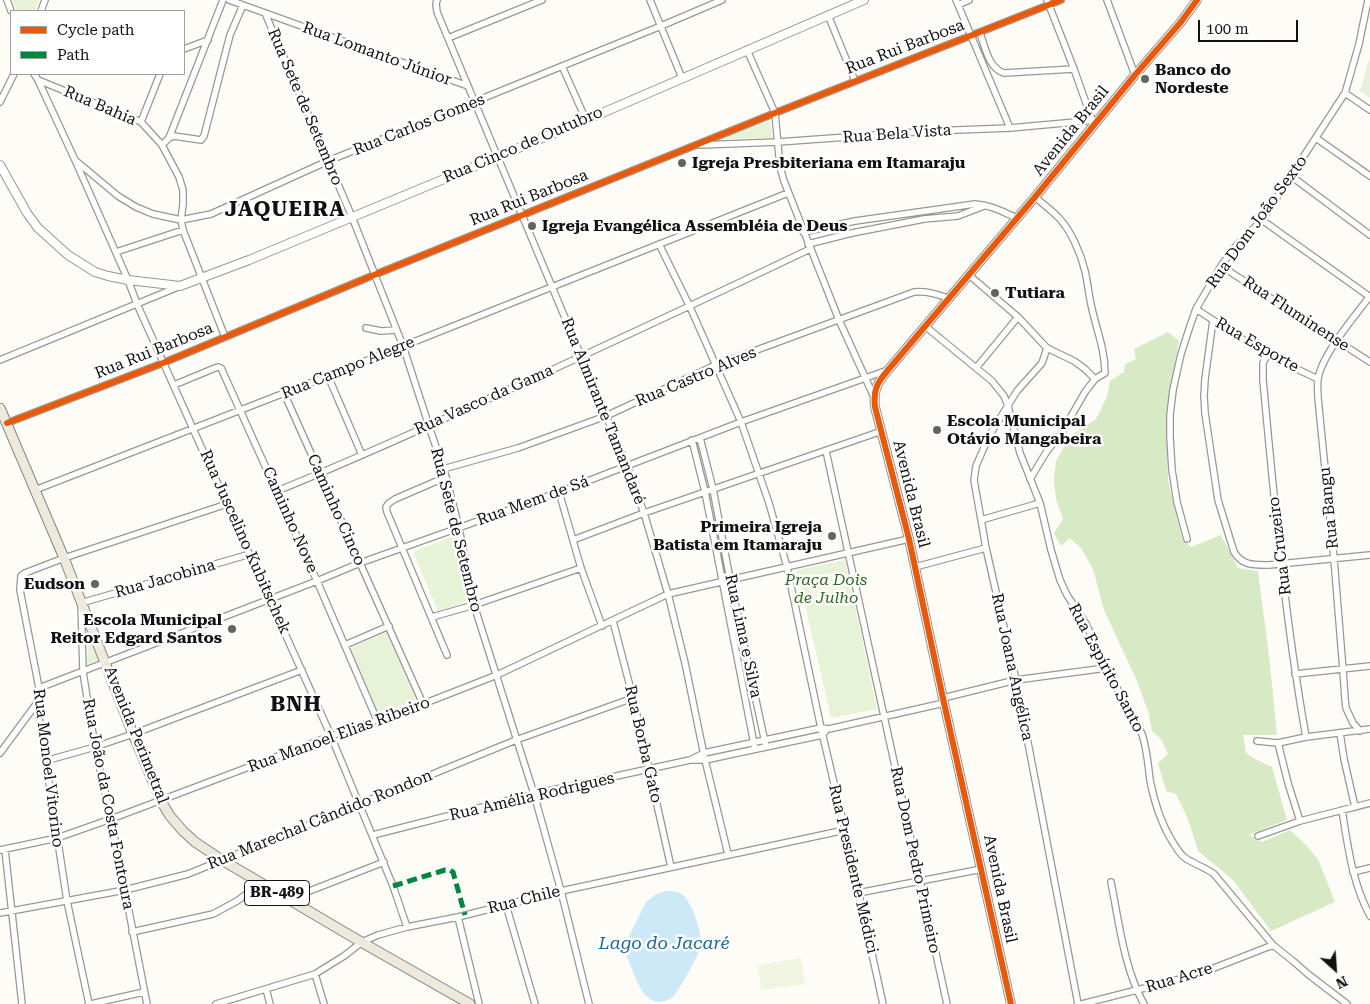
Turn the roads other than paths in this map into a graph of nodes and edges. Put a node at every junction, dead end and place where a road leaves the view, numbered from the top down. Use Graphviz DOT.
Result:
graph roads {
  1 [pos="223,0"];
  2 [pos="229,0"];
  3 [pos="437,0"];
  4 [pos="542,0"];
  5 [pos="650,0"];
  6 [pos="722,0"];
  7 [pos="864,0"];
  8 [pos="969,0"];
  9 [pos="1061,0"];
  10 [pos="1107,0"];
  11 [pos="1196,0"];
  12 [pos="1368,0"];
  13 [pos="957,2"];
  14 [pos="1048,2"];
  15 [pos="243,5"];
  16 [pos="264,13"];
  17 [pos="828,15"];
  18 [pos="661,26"];
  19 [pos="980,33"];
  20 [pos="971,36"];
  21 [pos="448,38"];
  22 [pos="208,40"];
  23 [pos="185,49"];
  24 [pos="747,50"];
  25 [pos="562,66"];
  26 [pos="1074,69"];
  27 [pos="14,75"];
  28 [pos="35,75"];
  29 [pos="160,75"];
  30 [pos="1135,75"];
  31 [pos="682,78"];
  32 [pos="38,80"];
  33 [pos="856,81"];
  34 [pos="468,86"];
  35 [pos="1344,93"];
  36 [pos="0,102"];
  37 [pos="475,102"];
  38 [pos="1370,110"];
  39 [pos="775,113"];
  40 [pos="586,120"];
  41 [pos="1095,120"];
  42 [pos="141,122"];
  43 [pos="1010,128"];
  44 [pos="169,138"];
  45 [pos="1316,138"];
  46 [pos="778,142"];
  47 [pos="162,145"];
  48 [pos="696,145"];
  49 [pos="498,156"];
  50 [pos="75,160"];
  51 [pos="328,161"];
  52 [pos="0,165"];
  53 [pos="1291,176"];
  54 [pos="1370,176"];
  55 [pos="788,193"];
  56 [pos="1035,197"];
  57 [pos="986,205"];
  58 [pos="522,216"];
  59 [pos="352,217"];
  60 [pos="1017,218"];
  61 [pos="180,220"];
  62 [pos="1262,220"];
  63 [pos="183,230"];
  64 [pos="803,232"];
  65 [pos="1370,235"];
  66 [pos="660,244"];
  67 [pos="809,246"];
  68 [pos="116,252"];
  69 [pos="1221,266"];
  70 [pos="374,275"];
  71 [pos="969,275"];
  72 [pos="202,278"];
  73 [pos="128,280"];
  74 [pos="180,286"];
  75 [pos="551,286"];
  76 [pos="1370,297"];
  77 [pos="948,298"];
  78 [pos="137,304"];
  79 [pos="690,307"];
  80 [pos="1196,309"];
  81 [pos="1018,318"];
  82 [pos="839,320"];
  83 [pos="1213,320"];
  84 [pos="925,326"];
  85 [pos="366,328"];
  86 [pos="396,330"];
  87 [pos="225,336"];
  88 [pos="1337,340"];
  89 [pos="403,346"];
  90 [pos="1047,348"];
  91 [pos="1267,355"];
  92 [pos="581,356"];
  93 [pos="0,360"];
  94 [pos="1370,362"];
  95 [pos="164,363"];
  96 [pos="716,364"];
  97 [pos="976,368"];
  98 [pos="888,370"];
  99 [pos="328,376"];
  100 [pos="865,378"];
  101 [pos="1095,379"];
  102 [pos="1318,379"];
  103 [pos="174,386"];
  104 [pos="284,393"];
  105 [pos="874,396"];
  106 [pos="1008,406"];
  107 [pos="0,408"];
  108 [pos="241,410"];
  109 [pos="606,416"];
  110 [pos="741,422"];
  111 [pos="7,423"];
  112 [pos="429,426"];
  113 [pos="194,428"];
  114 [pos="882,431"];
  115 [pos="700,438"];
  116 [pos="692,440"];
  117 [pos="826,451"];
  118 [pos="362,455"];
  119 [pos="627,466"];
  120 [pos="443,469"];
  121 [pos="320,474"];
  122 [pos="759,474"];
  123 [pos="446,477"];
  124 [pos="1030,479"];
  125 [pos="713,489"];
  126 [pos="35,490"];
  127 [pos="277,491"];
  128 [pos="559,492"];
  129 [pos="705,492"];
  130 [pos="1040,503"];
  131 [pos="228,504"];
  132 [pos="644,513"];
  133 [pos="981,520"];
  134 [pos="459,528"];
  135 [pos="909,539"];
  136 [pos="1187,539"];
  137 [pos="573,540"];
  138 [pos="403,548"];
  139 [pos="986,548"];
  140 [pos="848,553"];
  141 [pos="250,554"];
  142 [pos="1370,555"];
  143 [pos="64,558"];
  144 [pos="1334,558"];
  145 [pos="360,563"];
  146 [pos="1282,564"];
  147 [pos="787,567"];
  148 [pos="915,567"];
  149 [pos="581,568"];
  150 [pos="730,579"];
  151 [pos="317,581"];
  152 [pos="722,581"];
  153 [pos="668,594"];
  154 [pos="271,599"];
  155 [pos="81,603"];
  156 [pos="474,605"];
  157 [pos="432,617"];
  158 [pos="613,621"];
  159 [pos="389,626"];
  160 [pos="602,626"];
  161 [pos="345,645"];
  162 [pos="447,655"];
  163 [pos="106,663"];
  164 [pos="1370,666"];
  165 [pos="1106,668"];
  166 [pos="302,670"];
  167 [pos="1343,670"];
  168 [pos="82,672"];
  169 [pos="1295,674"];
  170 [pos="497,675"];
  171 [pos="1016,680"];
  172 [pos="39,688"];
  173 [pos="633,698"];
  174 [pos="944,701"];
  175 [pos="37,703"];
  176 [pos="423,704"];
  177 [pos="883,717"];
  178 [pos="377,720"];
  179 [pos="820,728"];
  180 [pos="829,729"];
  181 [pos="1360,730"];
  182 [pos="1370,730"];
  183 [pos="1340,733"];
  184 [pos="133,734"];
  185 [pos="822,735"];
  186 [pos="331,736"];
  187 [pos="1306,737"];
  188 [pos="516,740"];
  189 [pos="754,742"];
  190 [pos="1257,742"];
  191 [pos="1278,743"];
  192 [pos="765,744"];
  193 [pos="95,747"];
  194 [pos="755,749"];
  195 [pos="0,754"];
  196 [pos="704,757"];
  197 [pos="45,761"];
  198 [pos="649,770"];
  199 [pos="534,794"];
  200 [pos="161,801"];
  201 [pos="359,803"];
  202 [pos="1370,803"];
  203 [pos="1355,807"];
  204 [pos="1342,810"];
  205 [pos="111,819"];
  206 [pos="1300,821"];
  207 [pos="844,830"];
  208 [pos="373,835"];
  209 [pos="1258,836"];
  210 [pos="56,838"];
  211 [pos="2,850"];
  212 [pos="728,854"];
  213 [pos="222,860"];
  214 [pos="384,862"];
  215 [pos="671,867"];
  216 [pos="1370,868"];
  217 [pos="982,869"];
  218 [pos="1353,872"];
  219 [pos="921,881"];
  220 [pos="1111,882"];
  221 [pos="260,884"];
  222 [pos="125,890"];
  223 [pos="561,891"];
  224 [pos="858,893"];
  225 [pos="289,900"];
  226 [pos="67,901"];
  227 [pos="506,905"];
  228 [pos="11,911"];
  229 [pos="0,913"];
  230 [pos="1370,916"];
  231 [pos="458,917"];
  232 [pos="407,927"];
  233 [pos="132,932"];
  234 [pos="362,942"];
  235 [pos="1273,945"];
  236 [pos="315,974"];
  237 [pos="266,989"];
  238 [pos="1137,991"];
  239 [pos="144,992"];
  240 [pos="22,1004"];
  241 [pos="90,1004"];
  242 [pos="147,1004"];
  243 [pos="216,1004"];
  244 [pos="270,1004"];
  245 [pos="324,1004"];
  246 [pos="470,1004"];
  247 [pos="479,1004"];
  248 [pos="535,1004"];
  249 [pos="589,1004"];
  250 [pos="883,1004"];
  251 [pos="947,1004"];
  252 [pos="1011,1004"];
  253 [pos="1078,1004"];
  254 [pos="1082,1004"];
  255 [pos="1144,1004"];
  256 [pos="1347,1004"];
  1 -- 22 [label="street"];
  2 -- 15 [label="street, Rua Lomanto Júnior"];
  3 -- 21 [label="street, Rua Almirante Tamandaré"];
  4 -- 21 [label="street"];
  5 -- 18 [label="street"];
  6 -- 18 [label="street, Rua Carlos Gomes"];
  7 -- 17 [label="street, Rua Cinco de Outubro"];
  8 -- 13 [label="street"];
  9 -- 14 [label="street, Rua Rui Barbosa"];
  10 -- 30 [label="street"];
  11 -- 30 [label="street, Avenida Brasil"];
  12 -- 35 [label="street, Rua Dom João Sexto"];
  13 -- 20 [label="street"];
  14 -- 19 [label="street, Rua Rui Barbosa"];
  14 -- 26 [label="street"];
  15 -- 16 [label="street, Rua Lomanto Júnior"];
  15 -- 44 [label="street"];
  16 -- 34 [label="street, Rua Lomanto Júnior"];
  16 -- 51 [label="street, Rua Sete de Setembro"];
  17 -- 24 [label="street, Rua Cinco de Outubro"];
  17 -- 33 [label="street"];
  18 -- 25 [label="street, Rua Carlos Gomes"];
  18 -- 31 [label="street"];
  19 -- 20 [label="street, Rua Rui Barbosa"];
  19 -- 26 [label="street"];
  20 -- 33 [label="street, Rua Rui Barbosa"];
  20 -- 43 [label="street"];
  21 -- 34 [label="street, Rua Almirante Tamandaré"];
  22 -- 23 [label="street"];
  22 -- 44 [label="street"];
  24 -- 31 [label="street, Rua Cinco de Outubro"];
  24 -- 39 [label="street"];
  25 -- 37 [label="street, Rua Carlos Gomes"];
  25 -- 40 [label="street"];
  26 -- 41 [label="street"];
  27 -- 36 [label="street"];
  28 -- 32 [label="street, Rua Carlos Gomes"];
  29 -- 42 [label="street"];
  30 -- 41 [label="street, Avenida Brasil"];
  31 -- 40 [label="street, Rua Cinco de Outubro"];
  32 -- 42 [label="street, Rua Bahia"];
  32 -- 50 [label="street, Rua Carlos Gomes"];
  33 -- 39 [label="street, Rua Rui Barbosa"];
  34 -- 37 [label="street, Rua Almirante Tamandaré"];
  35 -- 38 [label="street"];
  35 -- 45 [label="street, Rua Dom João Sexto"];
  37 -- 49 [label="street, Rua Almirante Tamandaré"];
  37 -- 51 [label="street, Rua Carlos Gomes"];
  39 -- 46 [label="street"];
  39 -- 48 [label="street, Rua Rui Barbosa"];
  40 -- 49 [label="street, Rua Cinco de Outubro"];
  41 -- 43 [label="street, Rua Bela Vista"];
  41 -- 56 [label="street, Avenida Brasil"];
  42 -- 47 [label="street, Rua Bahia"];
  43 -- 46 [label="street, Rua Bela Vista"];
  44 -- 47 [label="street"];
  45 -- 53 [label="street, Rua Dom João Sexto"];
  45 -- 54 [label="street"];
  46 -- 48 [label="street, Rua Bela Vista"];
  46 -- 55 [label="street"];
  47 -- 61 [label="street, Rua Bahia"];
  48 -- 58 [label="street, Rua Rui Barbosa"];
  49 -- 58 [label="street, Rua Almirante Tamandaré"];
  49 -- 59 [label="street, Rua Cinco de Outubro"];
  50 -- 61 [label="street, Rua Carlos Gomes"];
  50 -- 68 [label="street, Rua Juscelino Kubitschek"];
  51 -- 59 [label="street, Rua Sete de Setembro"];
  51 -- 61 [label="street, Rua Carlos Gomes"];
  52 -- 73 [label="street, Rua Cinco de Outubro"];
  53 -- 62 [label="street, Rua Dom João Sexto"];
  53 -- 65 [label="street"];
  55 -- 64 [label="street"];
  55 -- 66 [label="street, Rua Campo Alegre"];
  56 -- 60 [label="street, Avenida Brasil"];
  56 -- 101 [label="street"];
  57 -- 60 [label="street"];
  57 -- 64 [label="street"];
  57 -- 67 [label="street, Rua Vasco da Gama"];
  58 -- 70 [label="street, Rua Rui Barbosa"];
  58 -- 75 [label="street, Rua Almirante Tamandaré"];
  59 -- 70 [label="street, Rua Sete de Setembro"];
  59 -- 72 [label="street, Rua Cinco de Outubro"];
  60 -- 71 [label="street, Avenida Brasil"];
  61 -- 63 [label="street, Rua Bahia"];
  62 -- 69 [label="street, Rua Dom João Sexto"];
  62 -- 76 [label="street"];
  63 -- 68 [label="street"];
  63 -- 72 [label="street, Rua Bahia"];
  64 -- 67 [label="street"];
  66 -- 75 [label="street, Rua Campo Alegre"];
  66 -- 79 [label="street"];
  67 -- 79 [label="street, Rua Vasco da Gama"];
  67 -- 82 [label="street"];
  68 -- 73 [label="street, Rua Juscelino Kubitschek"];
  69 -- 80 [label="street, Rua Dom João Sexto"];
  69 -- 88 [label="street, Rua Fluminense"];
  70 -- 86 [label="street, Rua Sete de Setembro"];
  70 -- 87 [label="street, Rua Rui Barbosa"];
  71 -- 77 [label="street, Avenida Brasil"];
  71 -- 81 [label="street"];
  72 -- 74 [label="street, Rua Cinco de Outubro"];
  72 -- 87 [label="street, Rua Bahia"];
  73 -- 74 [label="street, Rua Cinco de Outubro"];
  73 -- 78 [label="street, Rua Juscelino Kubitschek"];
  74 -- 78 [label="street, Rua Cinco de Outubro"];
  75 -- 89 [label="street, Rua Campo Alegre"];
  75 -- 92 [label="street, Rua Almirante Tamandaré"];
  76 -- 88 [label="street, Rua Bangu"];
  77 -- 82 [label="street, Rua Castro Alves"];
  77 -- 84 [label="street, Avenida Brasil"];
  78 -- 93 [label="street, Rua Cinco de Outubro"];
  78 -- 95 [label="street, Rua Juscelino Kubitschek"];
  79 -- 92 [label="street, Rua Vasco da Gama"];
  79 -- 96 [label="street"];
  80 -- 83 [label="street, Rua Esporte"];
  80 -- 136 [label="street, Rua Dom João Sexto"];
  81 -- 90 [label="street"];
  81 -- 97 [label="street"];
  82 -- 96 [label="street, Rua Castro Alves"];
  82 -- 100 [label="street"];
  83 -- 91 [label="street, Rua Esporte"];
  83 -- 146 [label="street"];
  84 -- 97 [label="street, Rua Espírito Santo"];
  84 -- 98 [label="street, Avenida Brasil"];
  85 -- 86 [label="street"];
  86 -- 89 [label="street, Rua Sete de Setembro"];
  87 -- 95 [label="street, Rua Rui Barbosa"];
  88 -- 94 [label="street, Rua Fluminense"];
  88 -- 102 [label="street, Rua Bangu"];
  89 -- 99 [label="street, Rua Campo Alegre"];
  89 -- 112 [label="street, Rua Sete de Setembro"];
  90 -- 101 [label="street"];
  90 -- 106 [label="street, Rua Joana Angélica"];
  91 -- 102 [label="street, Rua Esporte"];
  91 -- 146 [label="street, Rua Cruzeiro"];
  92 -- 109 [label="street, Rua Almirante Tamandaré"];
  92 -- 112 [label="street, Rua Vasco da Gama"];
  95 -- 103 [label="street, Rua Juscelino Kubitschek"];
  95 -- 111 [label="street, Rua Rui Barbosa"];
  96 -- 109 [label="street, Rua Castro Alves"];
  96 -- 110 [label="street"];
  97 -- 106 [label="street, Rua Espírito Santo"];
  98 -- 100 [label="street, Rua Mem de Sá"];
  98 -- 105 [label="street, Avenida Brasil"];
  99 -- 104 [label="street, Rua Campo Alegre"];
  99 -- 118 [label="street"];
  100 -- 105 [label="street"];
  100 -- 110 [label="street, Rua Mem de Sá"];
  101 -- 124 [label="street"];
  102 -- 144 [label="street, Rua Bangu"];
  103 -- 108 [label="street, Caminho Nove"];
  103 -- 113 [label="street, Rua Juscelino Kubitschek"];
  104 -- 108 [label="street, Rua Campo Alegre"];
  104 -- 121 [label="street, Caminho Cinco"];
  105 -- 114 [label="street, Avenida Brasil"];
  106 -- 124 [label="street, Rua Espírito Santo"];
  106 -- 133 [label="street, Rua Joana Angélica"];
  107 -- 111 [label="main road, Avenida Perimetral / BR-489"];
  108 -- 113 [label="street, Rua Campo Alegre"];
  108 -- 127 [label="street, Caminho Nove"];
  109 -- 119 [label="street, Rua Almirante Tamandaré"];
  109 -- 120 [label="street, Rua Castro Alves"];
  110 -- 115 [label="street, Rua Mem de Sá"];
  110 -- 122 [label="street"];
  111 -- 126 [label="main road, Avenida Perimetral / BR-489"];
  112 -- 118 [label="street, Rua Vasco da Gama"];
  112 -- 120 [label="street, Rua Sete de Setembro"];
  113 -- 126 [label="street, Rua Campo Alegre"];
  113 -- 131 [label="street, Rua Juscelino Kubitschek"];
  114 -- 117 [label="street"];
  114 -- 135 [label="street, Avenida Brasil"];
  115 -- 116 [label="street, Rua Mem de Sá"];
  115 -- 125 [label="street, Rua Lima e Silva"];
  116 -- 119 [label="street, Rua Mem de Sá"];
  116 -- 129 [label="street, Rua Lima e Silva"];
  117 -- 122 [label="street"];
  117 -- 140 [label="street"];
  118 -- 121 [label="street, Rua Vasco da Gama"];
  119 -- 128 [label="street, Rua Mem de Sá"];
  119 -- 132 [label="street, Rua Almirante Tamandaré"];
  120 -- 123 [label="street, Rua Sete de Setembro"];
  121 -- 127 [label="street, Rua Vasco da Gama"];
  121 -- 145 [label="street, Caminho Cinco"];
  122 -- 125 [label="street"];
  122 -- 147 [label="street"];
  123 -- 134 [label="street, Rua Sete de Setembro"];
  123 -- 138 [label="street"];
  124 -- 130 [label="street, Rua Espírito Santo"];
  125 -- 129 [label="street"];
  125 -- 150 [label="street, Rua Lima e Silva"];
  126 -- 143 [label="main road, Avenida Perimetral / BR-489"];
  127 -- 151 [label="street, Caminho Nove"];
  128 -- 134 [label="street, Rua Mem de Sá"];
  128 -- 137 [label="street"];
  129 -- 132 [label="street"];
  129 -- 152 [label="street, Rua Lima e Silva"];
  130 -- 133 [label="street"];
  130 -- 165 [label="street, Rua Espírito Santo"];
  131 -- 141 [label="street, Rua Juscelino Kubitschek"];
  131 -- 143 [label="street"];
  132 -- 137 [label="street"];
  132 -- 153 [label="street, Rua Almirante Tamandaré"];
  133 -- 139 [label="street, Rua Joana Angélica"];
  134 -- 138 [label="street, Rua Mem de Sá"];
  134 -- 156 [label="street, Rua Sete de Setembro"];
  135 -- 140 [label="street"];
  135 -- 148 [label="street, Avenida Brasil"];
  137 -- 149 [label="street"];
  138 -- 145 [label="street, Rua Mem de Sá"];
  138 -- 157 [label="street"];
  139 -- 148 [label="street"];
  139 -- 171 [label="street, Rua Joana Angélica"];
  140 -- 147 [label="street"];
  140 -- 177 [label="street"];
  141 -- 154 [label="street, Rua Juscelino Kubitschek"];
  141 -- 155 [label="street, Rua Jacobina"];
  142 -- 144 [label="street"];
  143 -- 155 [label="main road, Avenida Perimetral / BR-489"];
  143 -- 172 [label="street, Rua Monoel Vitorino"];
  144 -- 146 [label="street"];
  144 -- 167 [label="street, Rua Bangu"];
  145 -- 151 [label="street, Rua Mem de Sá"];
  145 -- 159 [label="street, Caminho Cinco"];
  146 -- 169 [label="street, Rua Cruzeiro"];
  147 -- 150 [label="street, Rua Manoel Elias Ribeiro"];
  147 -- 179 [label="street"];
  148 -- 174 [label="street, Avenida Brasil"];
  149 -- 156 [label="street"];
  149 -- 160 [label="street"];
  150 -- 152 [label="street, Rua Manoel Elias Ribeiro"];
  150 -- 192 [label="street, Rua Lima e Silva"];
  151 -- 154 [label="street, Rua Mem de Sá"];
  151 -- 161 [label="street, Caminho Nove"];
  152 -- 153 [label="street, Rua Manoel Elias Ribeiro"];
  152 -- 189 [label="street, Rua Lima e Silva"];
  153 -- 158 [label="street, Rua Manoel Elias Ribeiro"];
  153 -- 196 [label="street, Rua Almirante Tamandaré"];
  154 -- 163 [label="street, Rua Mem de Sá"];
  154 -- 166 [label="street, Rua Juscelino Kubitschek"];
  155 -- 163 [label="main road, Avenida Perimetral / BR-489"];
  155 -- 168 [label="street, Rua João da Costa Fontoura"];
  156 -- 157 [label="street"];
  156 -- 170 [label="street, Rua Sete de Setembro"];
  157 -- 162 [label="street"];
  158 -- 160 [label="street, Rua Manoel Elias Ribeiro"];
  158 -- 173 [label="street, Rua Borba Gato"];
  159 -- 161 [label="street"];
  159 -- 176 [label="street, Caminho Cinco"];
  160 -- 170 [label="street, Rua Manoel Elias Ribeiro"];
  161 -- 178 [label="street, Caminho Nove"];
  163 -- 168 [label="street, Rua Mem de Sá"];
  163 -- 184 [label="main road, Avenida Perimetral / BR-489"];
  164 -- 167 [label="street"];
  165 -- 171 [label="street"];
  165 -- 235 [label="street, Rua Espírito Santo"];
  166 -- 184 [label="street"];
  166 -- 186 [label="street, Rua Juscelino Kubitschek"];
  167 -- 169 [label="street"];
  167 -- 181 [label="street, Rua Bangu"];
  168 -- 172 [label="street, Rua Mem de Sá"];
  168 -- 193 [label="street, Rua João da Costa Fontoura"];
  169 -- 187 [label="street, Rua Cruzeiro"];
  170 -- 176 [label="street, Rua Manoel Elias Ribeiro"];
  170 -- 188 [label="street, Rua Sete de Setembro"];
  171 -- 174 [label="street"];
  171 -- 253 [label="street, Rua Joana Angélica"];
  172 -- 175 [label="street, Rua Monoel Vitorino"];
  173 -- 188 [label="street, Rua Marechal Cândido Rondon"];
  173 -- 198 [label="street, Rua Borba Gato"];
  174 -- 177 [label="street"];
  174 -- 217 [label="street, Avenida Brasil"];
  175 -- 195 [label="street"];
  175 -- 197 [label="street, Rua Monoel Vitorino"];
  176 -- 178 [label="street, Rua Manoel Elias Ribeiro"];
  177 -- 180 [label="street"];
  177 -- 219 [label="street, Rua Dom Pedro Primeiro"];
  178 -- 186 [label="street, Rua Manoel Elias Ribeiro"];
  179 -- 180 [label="street, Rua Amélia Rodrigues"];
  179 -- 185 [label="street"];
  179 -- 192 [label="street, Rua Amélia Rodrigues"];
  180 -- 185 [label="street, Rua Amélia Rodrigues"];
  181 -- 182 [label="street"];
  181 -- 183 [label="street"];
  183 -- 187 [label="street"];
  183 -- 203 [label="street"];
  184 -- 193 [label="street"];
  184 -- 200 [label="main road, Avenida Perimetral / BR-489"];
  185 -- 192 [label="street, Rua Amélia Rodrigues"];
  185 -- 207 [label="street, Rua Presidente Médici"];
  186 -- 200 [label="street, Rua Manoel Elias Ribeiro"];
  186 -- 201 [label="street, Rua Juscelino Kubitschek"];
  187 -- 191 [label="street"];
  188 -- 199 [label="street, Rua Sete de Setembro"];
  188 -- 201 [label="street, Rua Marechal Cândido Rondon"];
  189 -- 192 [label="street, Rua Amélia Rodrigues"];
  189 -- 194 [label="street, Rua Lima e Silva"];
  189 -- 196 [label="street, Rua Amélia Rodrigues"];
  190 -- 191 [label="street"];
  191 -- 206 [label="street"];
  192 -- 194 [label="street, Rua Amélia Rodrigues"];
  193 -- 197 [label="street"];
  193 -- 205 [label="street, Rua João da Costa Fontoura"];
  194 -- 196 [label="street, Rua Amélia Rodrigues"];
  196 -- 198 [label="street, Rua Amélia Rodrigues"];
  196 -- 212 [label="street, Rua Almirante Tamandaré"];
  197 -- 210 [label="street, Rua Monoel Vitorino"];
  198 -- 199 [label="street, Rua Amélia Rodrigues"];
  198 -- 215 [label="street, Rua Borba Gato"];
  199 -- 208 [label="street, Rua Amélia Rodrigues"];
  199 -- 223 [label="street, Rua Sete de Setembro"];
  200 -- 205 [label="street, Rua Manoel Elias Ribeiro"];
  200 -- 213 [label="main road, Avenida Perimetral / BR-489"];
  201 -- 208 [label="street, Rua Juscelino Kubitschek"];
  201 -- 213 [label="street, Rua Marechal Cândido Rondon"];
  202 -- 203 [label="street"];
  203 -- 204 [label="street"];
  204 -- 206 [label="street"];
  204 -- 218 [label="street"];
  205 -- 210 [label="street, Rua Manoel Elias Ribeiro"];
  205 -- 222 [label="street, Rua João da Costa Fontoura"];
  206 -- 209 [label="street"];
  207 -- 212 [label="street, Rua Chile"];
  207 -- 224 [label="street, Rua Presidente Médici"];
  208 -- 214 [label="street, Rua Juscelino Kubitschek"];
  210 -- 211 [label="street, Rua Manoel Elias Ribeiro"];
  210 -- 226 [label="street, Rua Monoel Vitorino"];
  211 -- 228 [label="street"];
  212 -- 215 [label="street, Rua Chile"];
  213 -- 221 [label="main road, Avenida Perimetral / BR-489"];
  213 -- 222 [label="street, Rua Marechal Cândido Rondon"];
  214 -- 225 [label="street"];
  214 -- 232 [label="street, Rua Juscelino Kubitschek"];
  215 -- 223 [label="street, Rua Chile"];
  216 -- 218 [label="street"];
  217 -- 219 [label="street"];
  217 -- 252 [label="street, Avenida Brasil"];
  218 -- 230 [label="street"];
  219 -- 224 [label="street"];
  219 -- 251 [label="street, Rua Dom Pedro Primeiro"];
  220 -- 238 [label="street"];
  221 -- 225 [label="main road, Avenida Perimetral / BR-489"];
  221 -- 233 [label="street"];
  222 -- 226 [label="street, Rua Marechal Cândido Rondon"];
  222 -- 233 [label="street, Rua João da Costa Fontoura"];
  223 -- 227 [label="street, Rua Chile"];
  223 -- 249 [label="street, Rua Sete de Setembro"];
  224 -- 250 [label="street, Rua Presidente Médici"];
  225 -- 234 [label="main road, Avenida Perimetral / BR-489"];
  226 -- 228 [label="street, Rua Marechal Cândido Rondon"];
  226 -- 241 [label="street, Rua Monoel Vitorino"];
  227 -- 231 [label="street, Rua Chile"];
  227 -- 248 [label="street"];
  228 -- 229 [label="street, Rua Marechal Cândido Rondon"];
  228 -- 240 [label="street"];
  231 -- 232 [label="street, Rua Chile"];
  231 -- 247 [label="street"];
  232 -- 234 [label="street, Rua Chile"];
  233 -- 239 [label="street, Rua João da Costa Fontoura"];
  234 -- 236 [label="street, Rua Chile"];
  234 -- 246 [label="main road, Avenida Perimetral / BR-489"];
  235 -- 238 [label="street, Rua Acre"];
  235 -- 256 [label="street, Rua Espírito Santo"];
  236 -- 237 [label="street, Rua Chile"];
  236 -- 245 [label="street"];
  237 -- 243 [label="street, Rua Chile"];
  237 -- 244 [label="street"];
  238 -- 254 [label="street, Rua Acre"];
  238 -- 255 [label="street"];
  239 -- 241 [label="street"];
  239 -- 242 [label="street, Rua João da Costa Fontoura"];
}
